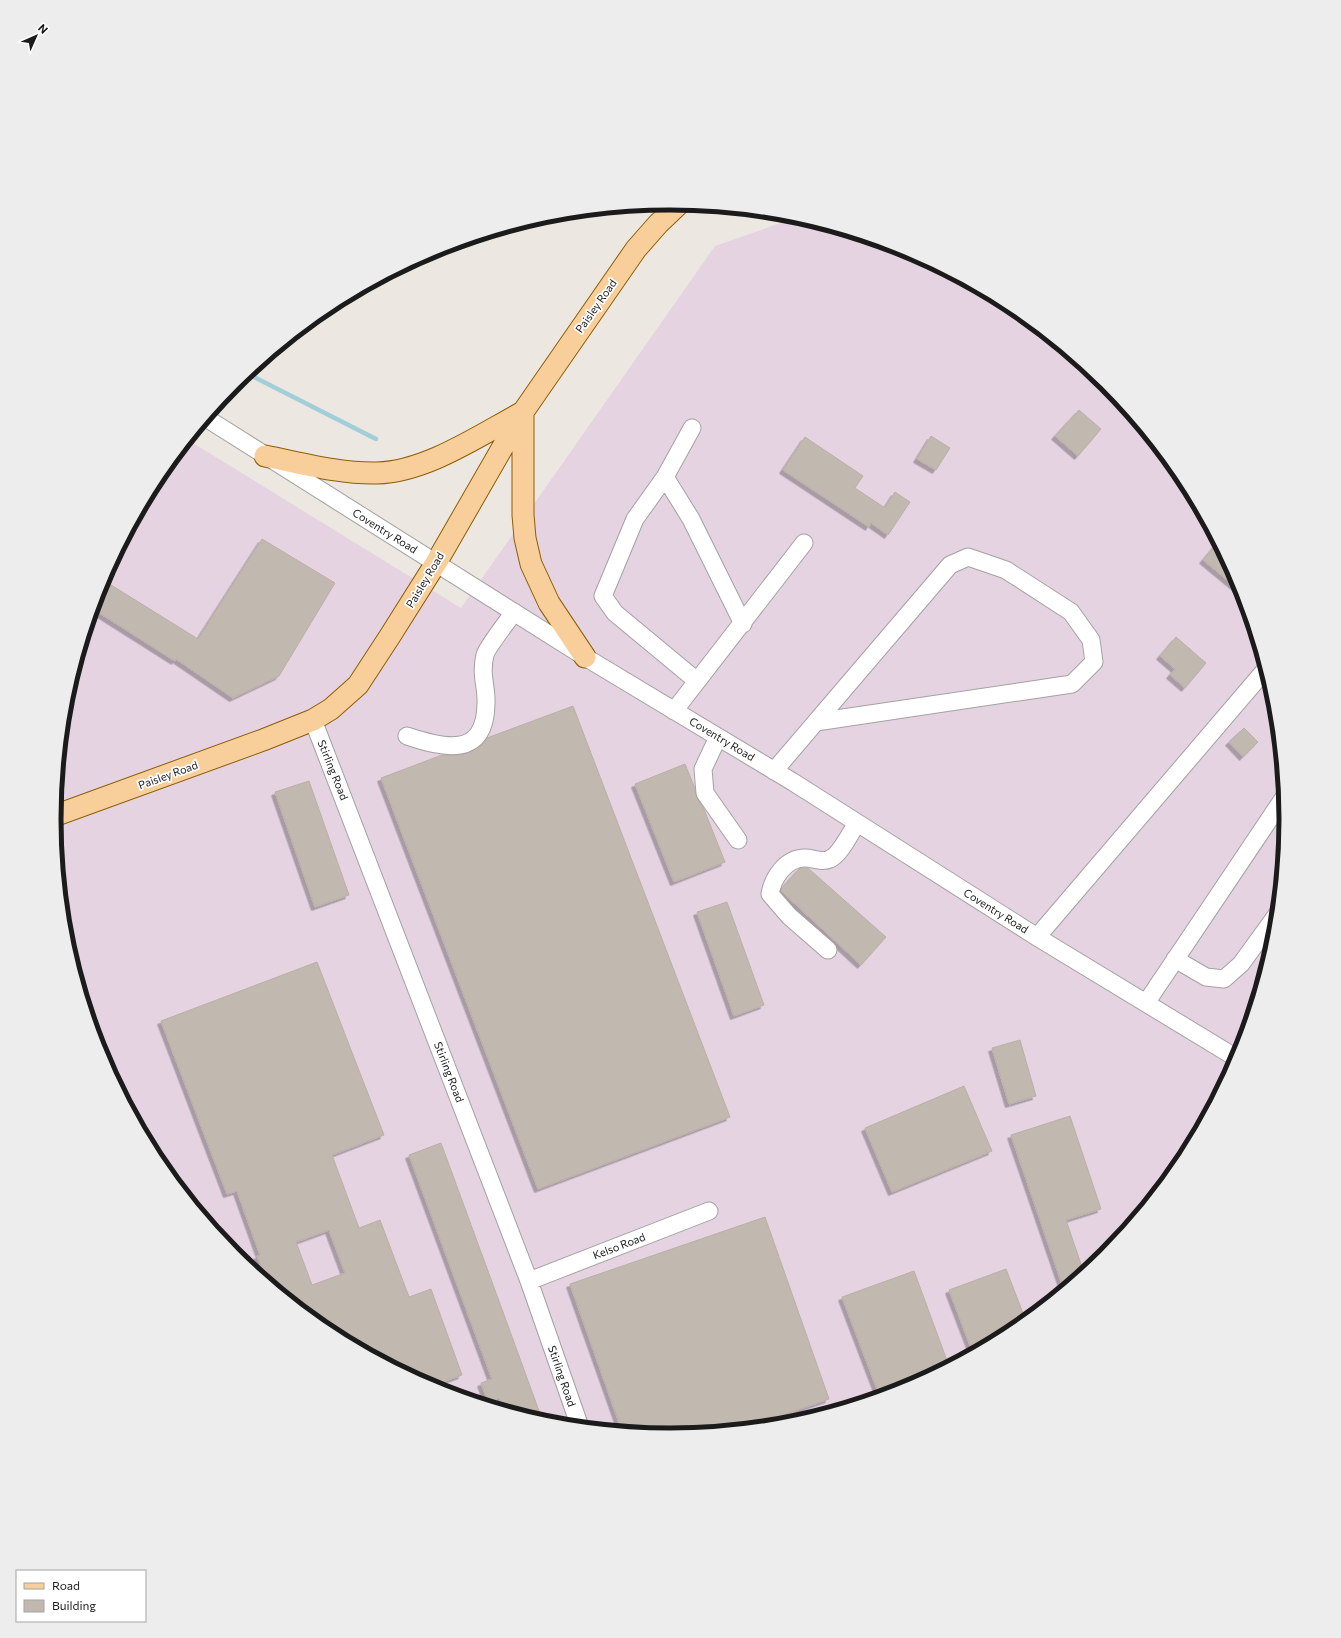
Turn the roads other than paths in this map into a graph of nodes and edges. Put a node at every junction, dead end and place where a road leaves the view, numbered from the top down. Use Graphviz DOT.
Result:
graph roads {
  1 [pos="673,210"];
  2 [pos="523,412"];
  3 [pos="209,420"];
  4 [pos="692,428"];
  5 [pos="265,456"];
  6 [pos="665,477"];
  7 [pos="804,543"];
  8 [pos="436,562"];
  9 [pos="514,612"];
  10 [pos="742,624"];
  11 [pos="585,657"];
  12 [pos="1262,674"];
  13 [pos="697,681"];
  14 [pos="674,711"];
  15 [pos="313,720"];
  16 [pos="816,722"];
  17 [pos="407,736"];
  18 [pos="718,737"];
  19 [pos="774,771"];
  20 [pos="1280,804"];
  21 [pos="61,813"];
  22 [pos="857,823"];
  23 [pos="738,840"];
  24 [pos="1271,923"];
  25 [pos="1037,937"];
  26 [pos="828,950"];
  27 [pos="1175,959"];
  28 [pos="1146,1003"];
  29 [pos="1232,1056"];
  30 [pos="709,1211"];
  31 [pos="529,1281"];
  32 [pos="578,1421"];
  1 -- 2 [label="main road, Paisley Road"];
  2 -- 5 [label="main road"];
  2 -- 8 [label="main road, Paisley Road"];
  2 -- 11 [label="main road"];
  3 -- 5 [label="street, Coventry Road"];
  4 -- 6 [label="street"];
  5 -- 8 [label="street, Coventry Road"];
  6 -- 10 [label="street"];
  6 -- 13 [label="street"];
  7 -- 10 [label="street"];
  8 -- 9 [label="street, Coventry Road"];
  8 -- 15 [label="main road, Paisley Road"];
  9 -- 11 [label="street, Coventry Road"];
  9 -- 17 [label="street"];
  10 -- 13 [label="street"];
  11 -- 14 [label="street, Coventry Road"];
  12 -- 25 [label="street"];
  13 -- 14 [label="street"];
  14 -- 18 [label="street, Coventry Road"];
  15 -- 21 [label="main road, Paisley Road"];
  15 -- 31 [label="street, Stirling Road"];
  16 -- 16 [label="street"];
  16 -- 19 [label="street"];
  18 -- 19 [label="street, Coventry Road"];
  18 -- 23 [label="street"];
  19 -- 22 [label="street, Coventry Road"];
  20 -- 27 [label="street"];
  22 -- 25 [label="street, Coventry Road"];
  22 -- 26 [label="street"];
  24 -- 27 [label="street"];
  25 -- 28 [label="street, Coventry Road"];
  27 -- 28 [label="street"];
  28 -- 29 [label="street, Coventry Road"];
  30 -- 31 [label="street, Kelso Road"];
  31 -- 32 [label="street, Stirling Road"];
}
